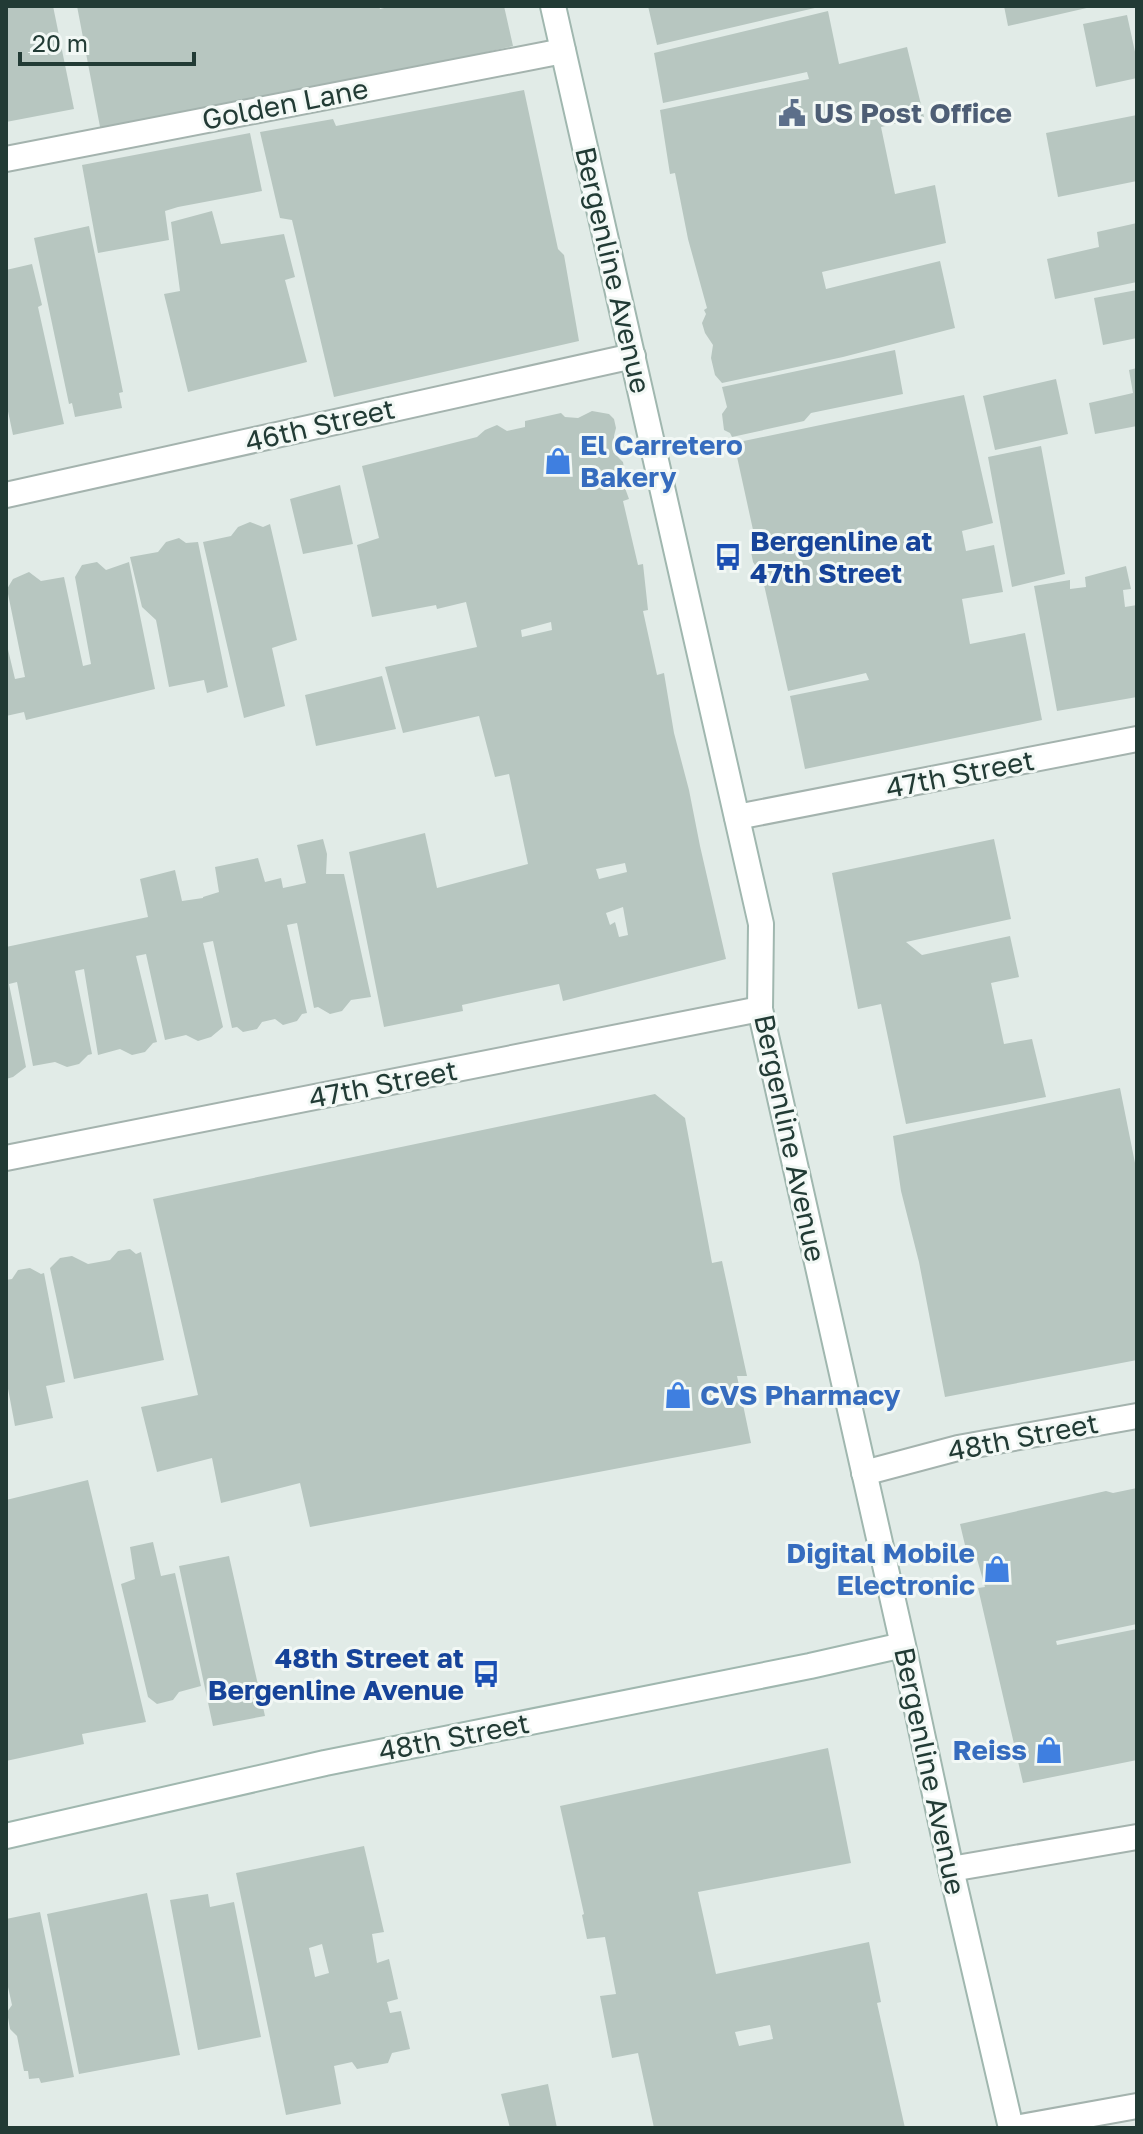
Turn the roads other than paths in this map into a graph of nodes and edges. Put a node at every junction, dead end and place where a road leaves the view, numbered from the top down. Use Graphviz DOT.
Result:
graph roads {
  1 [pos="553,6"];
  2 [pos="563,51"];
  3 [pos="6,159"];
  4 [pos="633,356"];
  5 [pos="6,495"];
  6 [pos="1137,739"];
  7 [pos="737,817"];
  8 [pos="760,1009"];
  9 [pos="6,1158"];
  10 [pos="1137,1416"];
  11 [pos="864,1473"];
  12 [pos="903,1645"];
  13 [pos="6,1836"];
  14 [pos="1137,1837"];
  15 [pos="951,1869"];
  16 [pos="1137,2106"];
  17 [pos="1013,2128"];
  1 -- 2 [label="street, Bergenline Avenue"];
  2 -- 3 [label="street, Golden Lane"];
  2 -- 4 [label="street, Bergenline Avenue"];
  4 -- 5 [label="street, 46th Street"];
  4 -- 7 [label="street, Bergenline Avenue"];
  6 -- 7 [label="street, 47th Street"];
  7 -- 8 [label="street, Bergenline Avenue"];
  8 -- 9 [label="street, 47th Street"];
  8 -- 11 [label="street, Bergenline Avenue"];
  10 -- 11 [label="street, 48th Street"];
  11 -- 12 [label="street, Bergenline Avenue"];
  12 -- 13 [label="street, 48th Street"];
  12 -- 15 [label="street, Bergenline Avenue"];
  14 -- 15 [label="street"];
  15 -- 17 [label="street, Bergenline Avenue"];
  16 -- 17 [label="street"];
}
